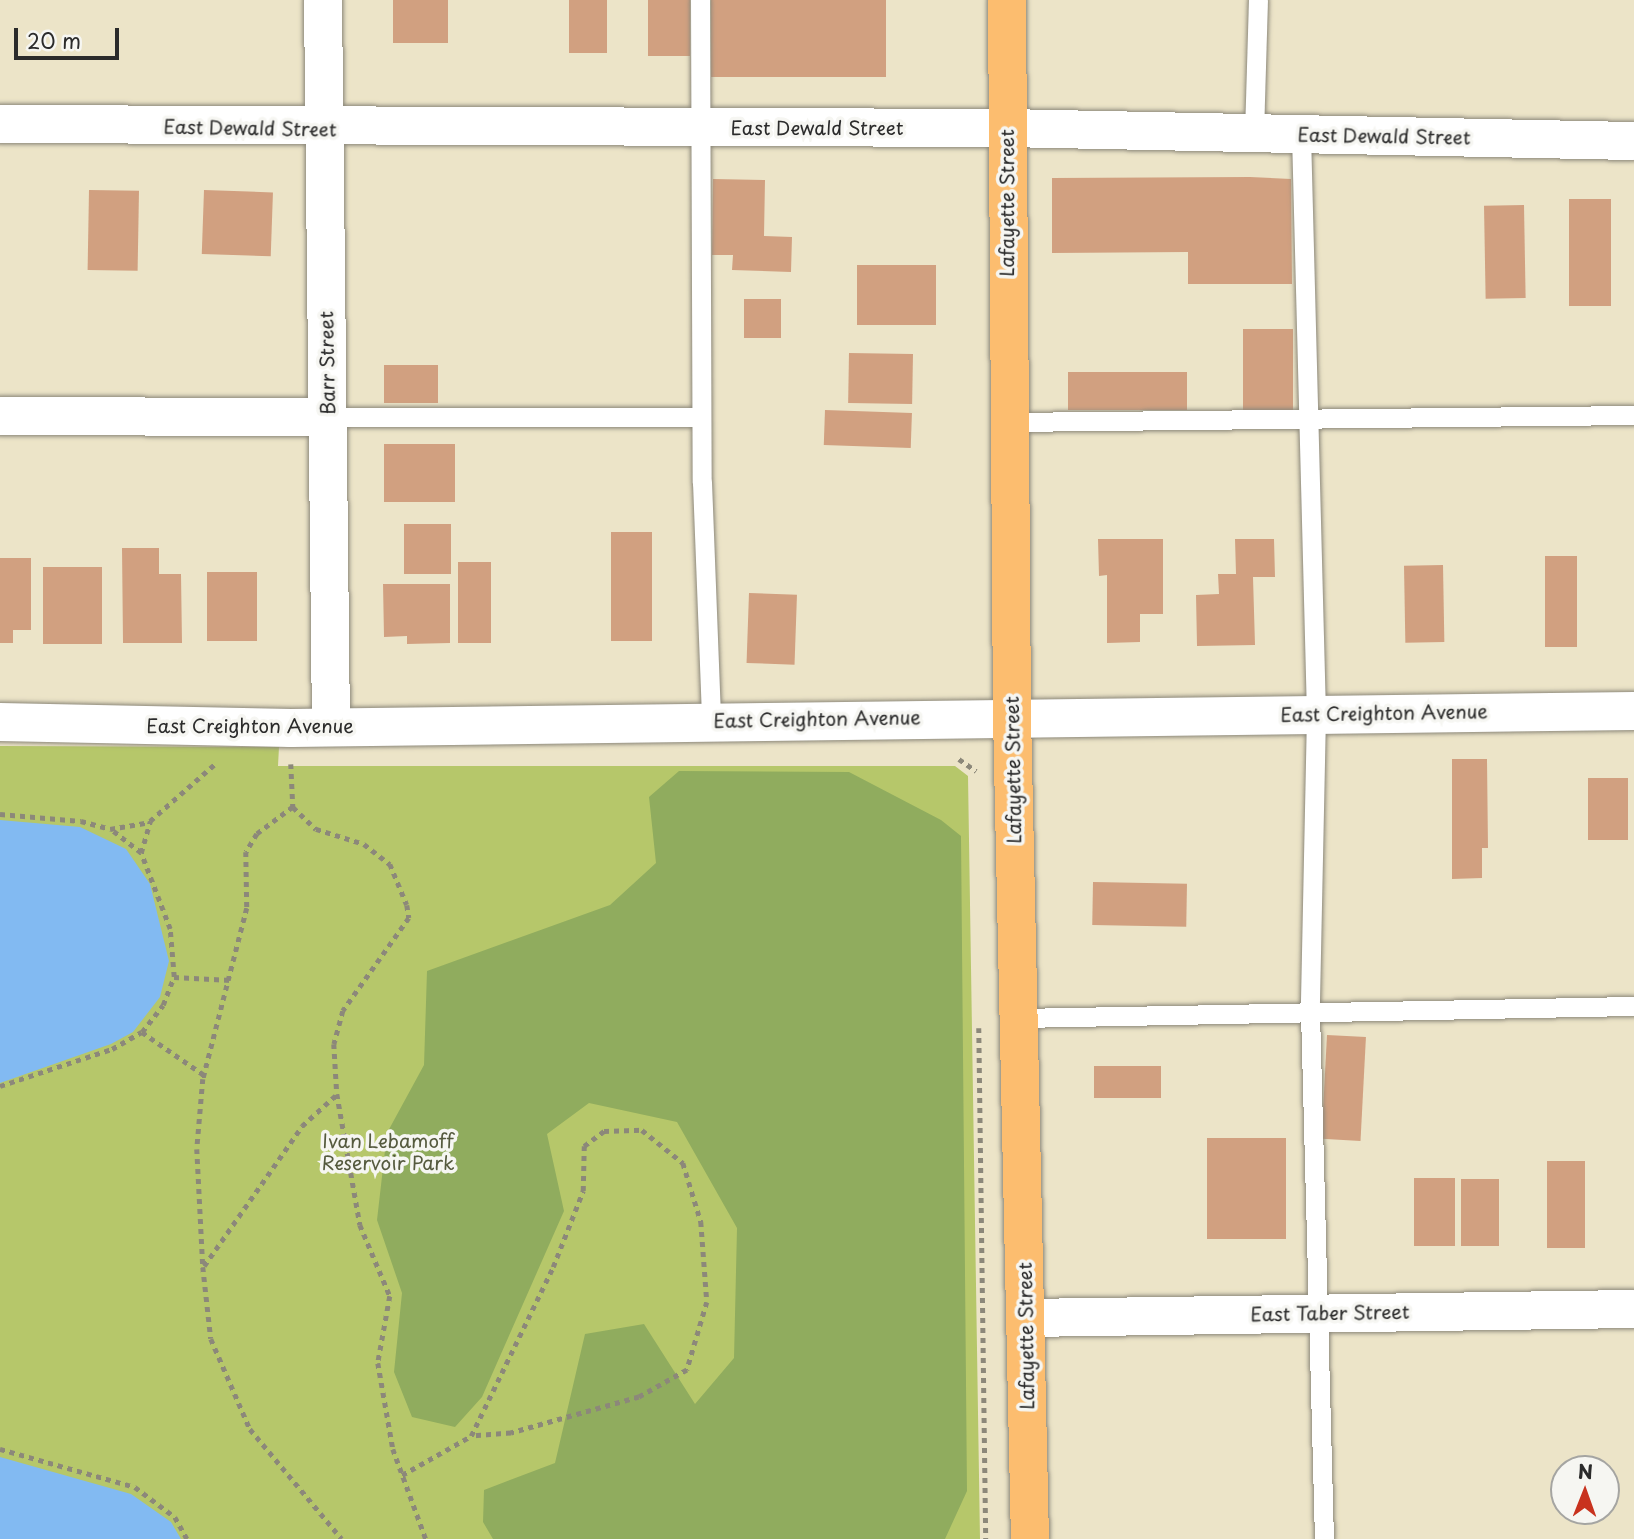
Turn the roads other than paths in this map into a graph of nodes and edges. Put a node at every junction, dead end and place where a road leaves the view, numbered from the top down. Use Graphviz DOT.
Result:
graph roads {
  1 [pos="323,0"];
  2 [pos="700,0"];
  3 [pos="1007,0"];
  4 [pos="1258,0"];
  5 [pos="0,124"];
  6 [pos="699,128"];
  7 [pos="1006,128"];
  8 [pos="324,129"];
  9 [pos="1254,134"];
  10 [pos="1301,134"];
  11 [pos="1634,141"];
  12 [pos="1634,415"];
  13 [pos="0,416"];
  14 [pos="328,416"];
  15 [pos="701,417"];
  16 [pos="1308,421"];
  17 [pos="1009,422"];
  18 [pos="1634,711"];
  19 [pos="1316,714"];
  20 [pos="1012,716"];
  21 [pos="712,721"];
  22 [pos="0,722"];
  23 [pos="331,727"];
  24 [pos="1634,1006"];
  25 [pos="1310,1012"];
  26 [pos="1019,1018"];
  27 [pos="1634,1308"];
  28 [pos="1320,1314"];
  29 [pos="1027,1318"];
  30 [pos="1030,1539"];
  31 [pos="1324,1539"];
  1 -- 8 [label="street, Barr Street"];
  2 -- 6 [label="lane"];
  3 -- 7 [label="highway, Lafayette Street"];
  4 -- 9 [label="lane"];
  5 -- 8 [label="street, East Dewald Street"];
  6 -- 7 [label="street, East Dewald Street"];
  6 -- 8 [label="street, East Dewald Street"];
  6 -- 15 [label="lane"];
  7 -- 9 [label="street, East Dewald Street"];
  7 -- 17 [label="highway, Lafayette Street"];
  8 -- 14 [label="street, Barr Street"];
  9 -- 10 [label="street, East Dewald Street"];
  10 -- 11 [label="street, East Dewald Street"];
  10 -- 16 [label="lane"];
  12 -- 16 [label="lane"];
  13 -- 14 [label="street"];
  14 -- 15 [label="lane"];
  14 -- 23 [label="street, Barr Street"];
  15 -- 21 [label="lane"];
  16 -- 17 [label="lane"];
  16 -- 19 [label="lane"];
  17 -- 20 [label="highway, Lafayette Street"];
  18 -- 19 [label="street, East Creighton Avenue"];
  19 -- 20 [label="street, East Creighton Avenue"];
  19 -- 25 [label="lane"];
  20 -- 21 [label="street, East Creighton Avenue"];
  20 -- 26 [label="highway, Lafayette Street"];
  21 -- 23 [label="street, East Creighton Avenue"];
  22 -- 23 [label="street, East Creighton Avenue"];
  24 -- 25 [label="lane"];
  25 -- 26 [label="lane"];
  25 -- 28 [label="lane"];
  26 -- 29 [label="highway, Lafayette Street"];
  27 -- 28 [label="street, East Taber Street"];
  28 -- 29 [label="street, East Taber Street"];
  28 -- 31 [label="lane"];
  29 -- 30 [label="highway, Lafayette Street"];
}
